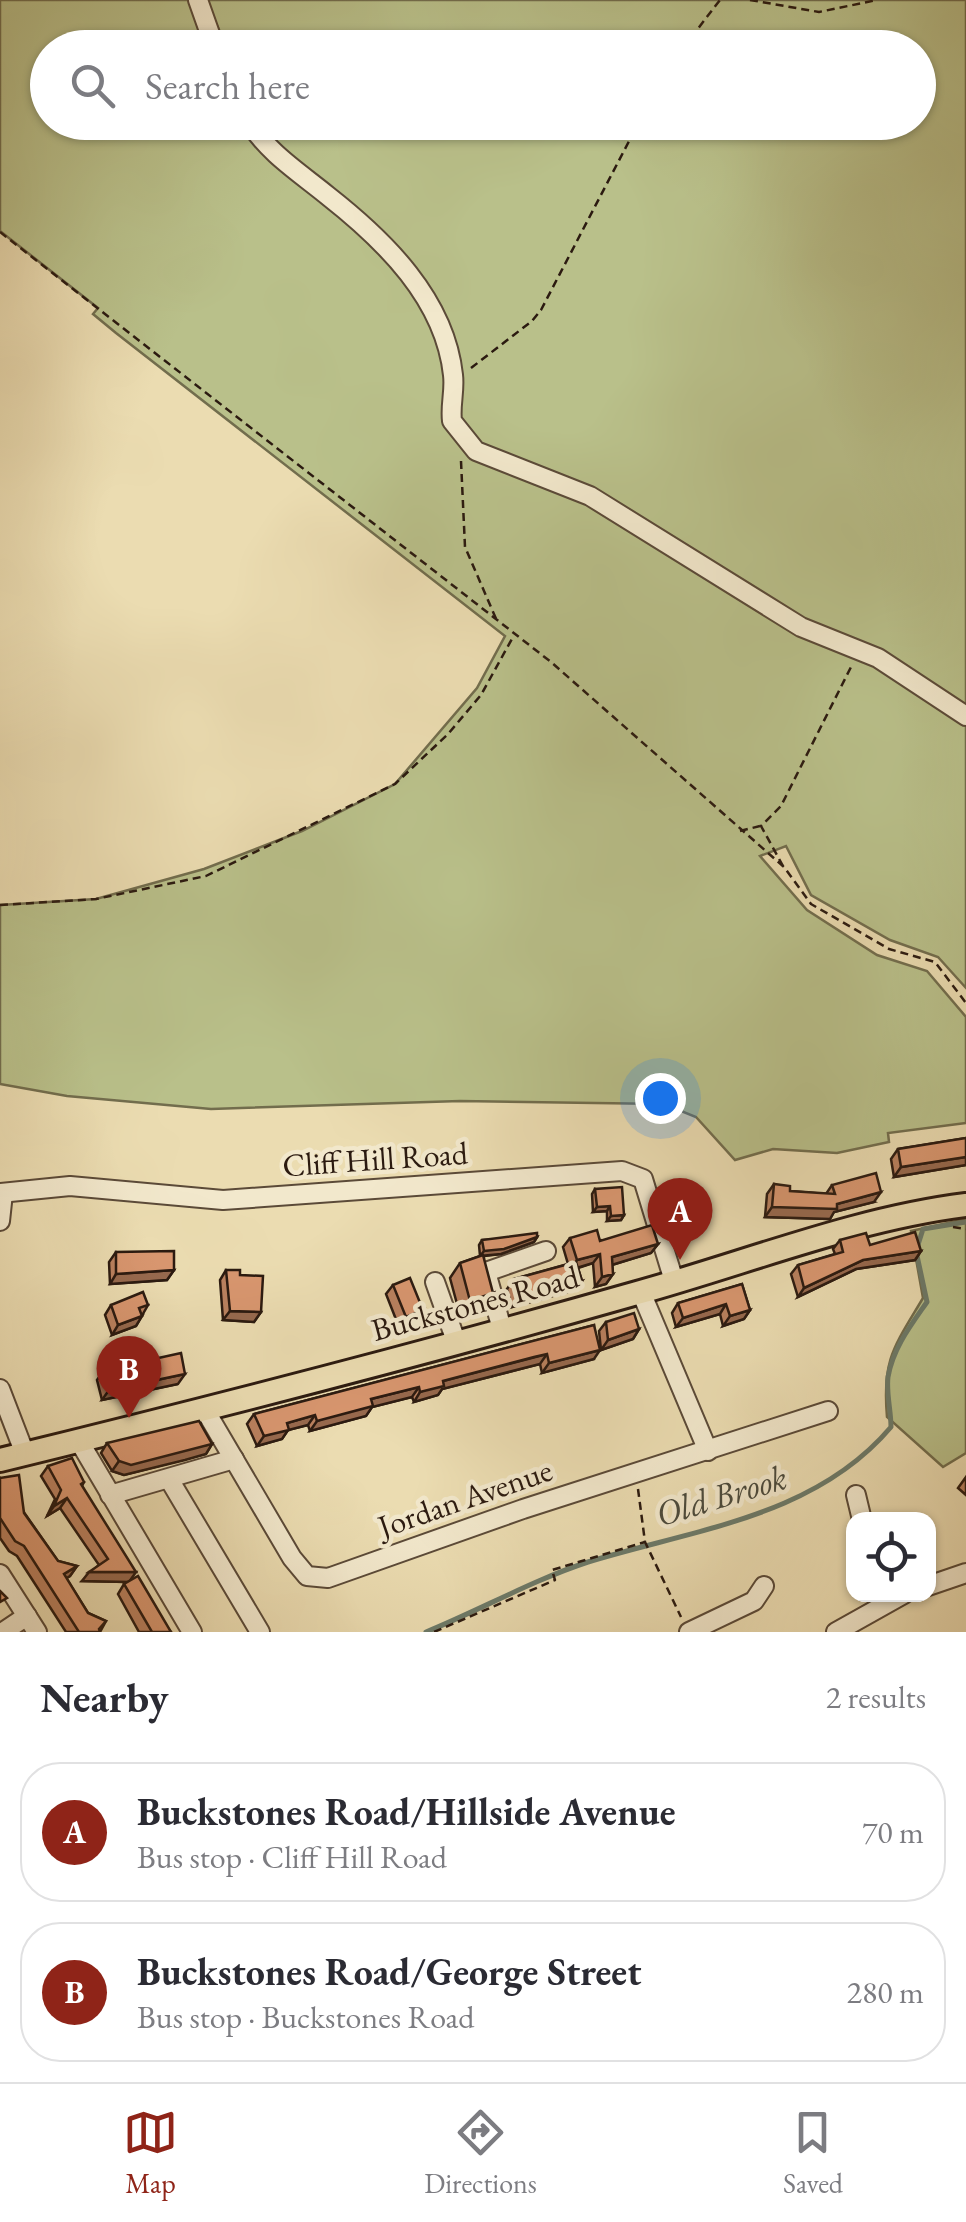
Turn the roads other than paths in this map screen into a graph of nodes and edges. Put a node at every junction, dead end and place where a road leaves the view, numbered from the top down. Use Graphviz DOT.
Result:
graph roads {
  1 [pos="198,0"];
  2 [pos="209,30"];
  3 [pos="262,140"];
  4 [pos="966,716"];
  5 [pos="2,1193"];
  6 [pos="966,1205"];
  7 [pos="0,1221"];
  8 [pos="546,1251"];
  9 [pos="435,1282"];
  10 [pos="674,1282"];
  11 [pos="641,1292"];
  12 [pos="502,1329"];
  13 [pos="456,1341"];
  14 [pos="0,1389"];
  15 [pos="205,1410"];
  16 [pos="828,1411"];
  17 [pos="79,1441"];
  18 [pos="708,1451"];
  19 [pos="25,1454"];
  20 [pos="234,1459"];
  21 [pos="0,1460"];
  22 [pos="169,1478"];
  23 [pos="110,1494"];
  24 [pos="856,1495"];
  25 [pos="860,1512"];
  26 [pos="0,1574"];
  27 [pos="966,1574"];
  28 [pos="936,1583"];
  29 [pos="764,1586"];
  30 [pos="885,1602"];
  31 [pos="32,1624"];
  32 [pos="687,1628"];
  33 [pos="4,1632"];
  34 [pos="192,1632"];
  35 [pos="260,1632"];
  36 [pos="836,1632"];
  1 -- 2 [label="street"];
  3 -- 4 [label="street"];
  5 -- 7 [label="street"];
  5 -- 10 [label="street, Cliff Hill Road"];
  6 -- 10 [label="main road, Buckstones Road"];
  8 -- 12 [label="street"];
  9 -- 13 [label="street"];
  10 -- 11 [label="main road, Buckstones Road"];
  11 -- 12 [label="main road, Buckstones Road"];
  11 -- 18 [label="street"];
  12 -- 13 [label="main road, Buckstones Road"];
  13 -- 15 [label="main road, Buckstones Road"];
  14 -- 19 [label="street"];
  15 -- 17 [label="main road, Buckstones Road"];
  15 -- 20 [label="street, Jordan Avenue"];
  16 -- 18 [label="street, Jordan Avenue"];
  17 -- 19 [label="main road, Buckstones Road"];
  17 -- 23 [label="street"];
  18 -- 20 [label="street, Jordan Avenue"];
  19 -- 21 [label="main road, Buckstones Road"];
  20 -- 22 [label="street"];
  22 -- 23 [label="street"];
  22 -- 35 [label="street"];
  23 -- 34 [label="street"];
  24 -- 25 [label="street"];
  26 -- 31 [label="street"];
  27 -- 28 [label="street"];
  29 -- 32 [label="street"];
  30 -- 36 [label="street"];
  31 -- 33 [label="street"];
}
